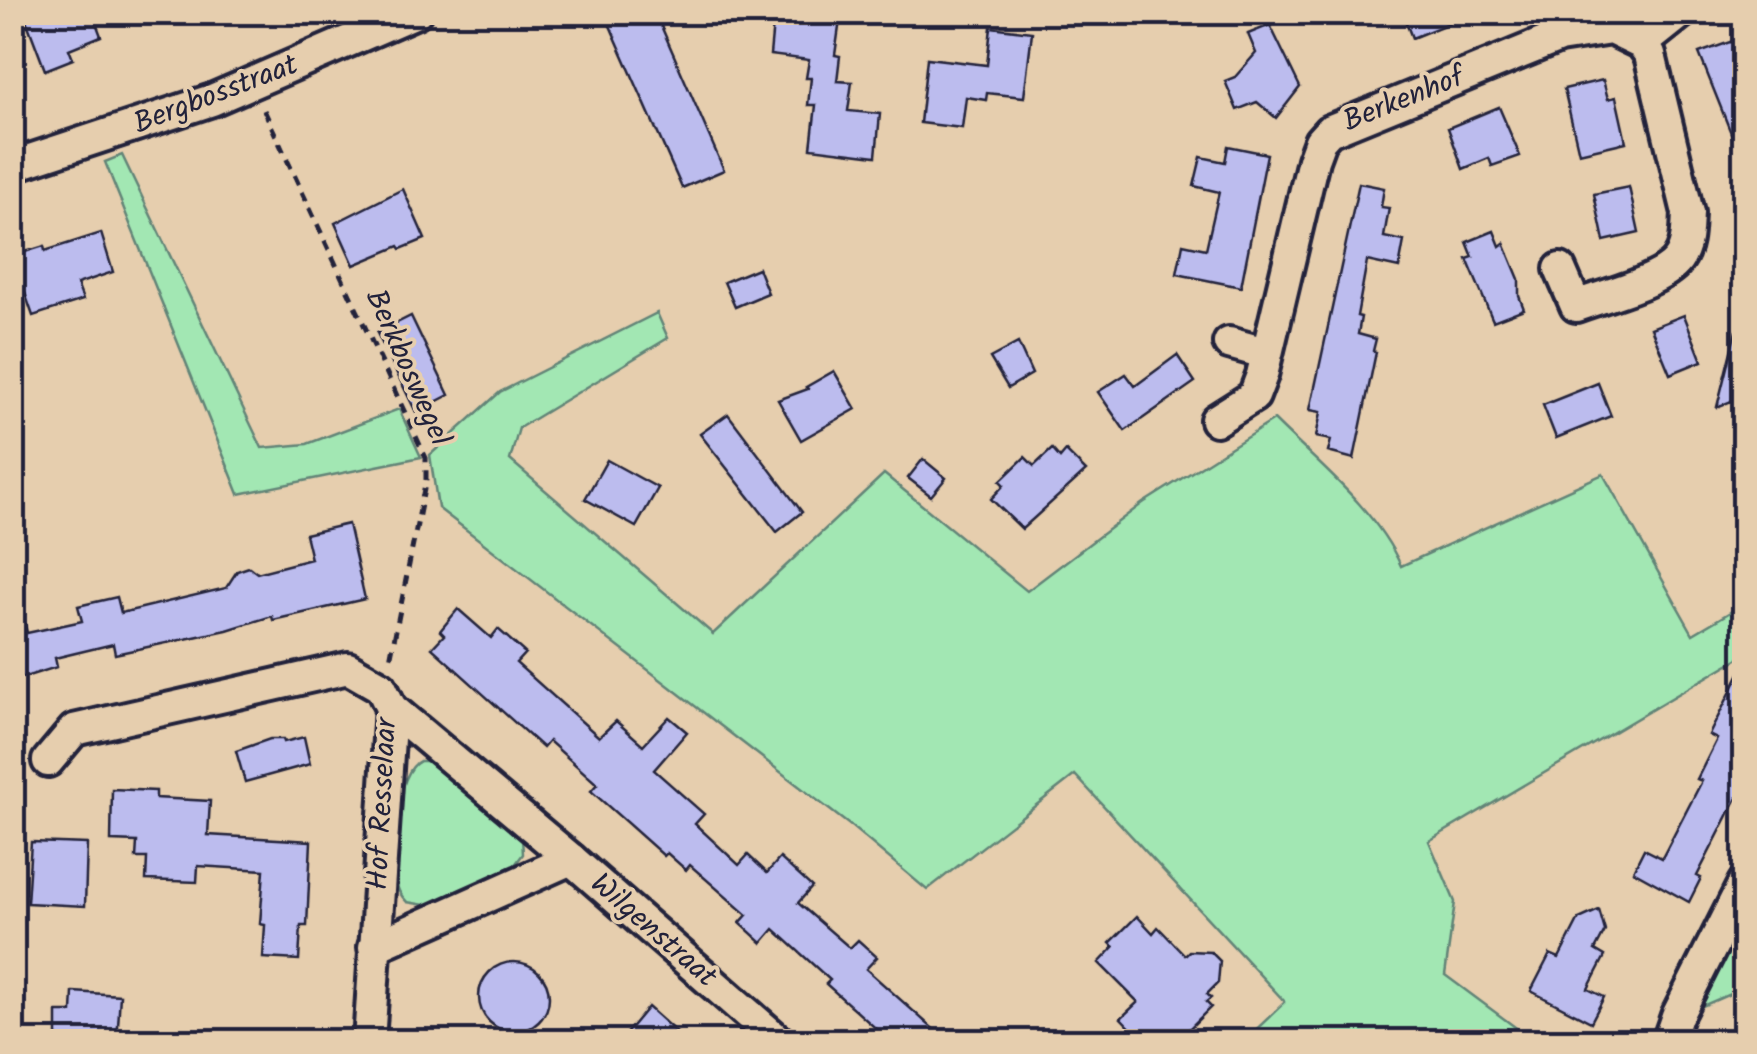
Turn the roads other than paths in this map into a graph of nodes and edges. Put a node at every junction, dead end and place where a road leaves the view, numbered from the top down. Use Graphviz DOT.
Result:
graph roads {
  1 [pos="416,12"];
  2 [pos="1682,12"];
  3 [pos="1642,44"];
  4 [pos="12,166"];
  5 [pos="1560,268"];
  6 [pos="1229,344"];
  7 [pos="1266,353"];
  8 [pos="1216,420"];
  9 [pos="386,697"];
  10 [pos="48,761"];
  11 [pos="571,859"];
  12 [pos="1744,883"];
  13 [pos="374,947"];
  14 [pos="369,1042"];
  15 [pos="780,1042"];
  16 [pos="1668,1042"];
  1 -- 4 [label="street, Bergbosstraat"];
  2 -- 3 [label="street"];
  3 -- 5 [label="street"];
  3 -- 7 [label="street, Berkenhof"];
  6 -- 7 [label="street"];
  7 -- 8 [label="street, Berkenhof"];
  9 -- 10 [label="street, Hof Resselaar"];
  9 -- 11 [label="street, Wilgenstraat"];
  9 -- 13 [label="street, Hof Resselaar"];
  11 -- 13 [label="street, Wilgenstraat"];
  11 -- 15 [label="street, Wilgenstraat"];
  12 -- 16 [label="street"];
  13 -- 14 [label="street, Hof Resselaar"];
}
